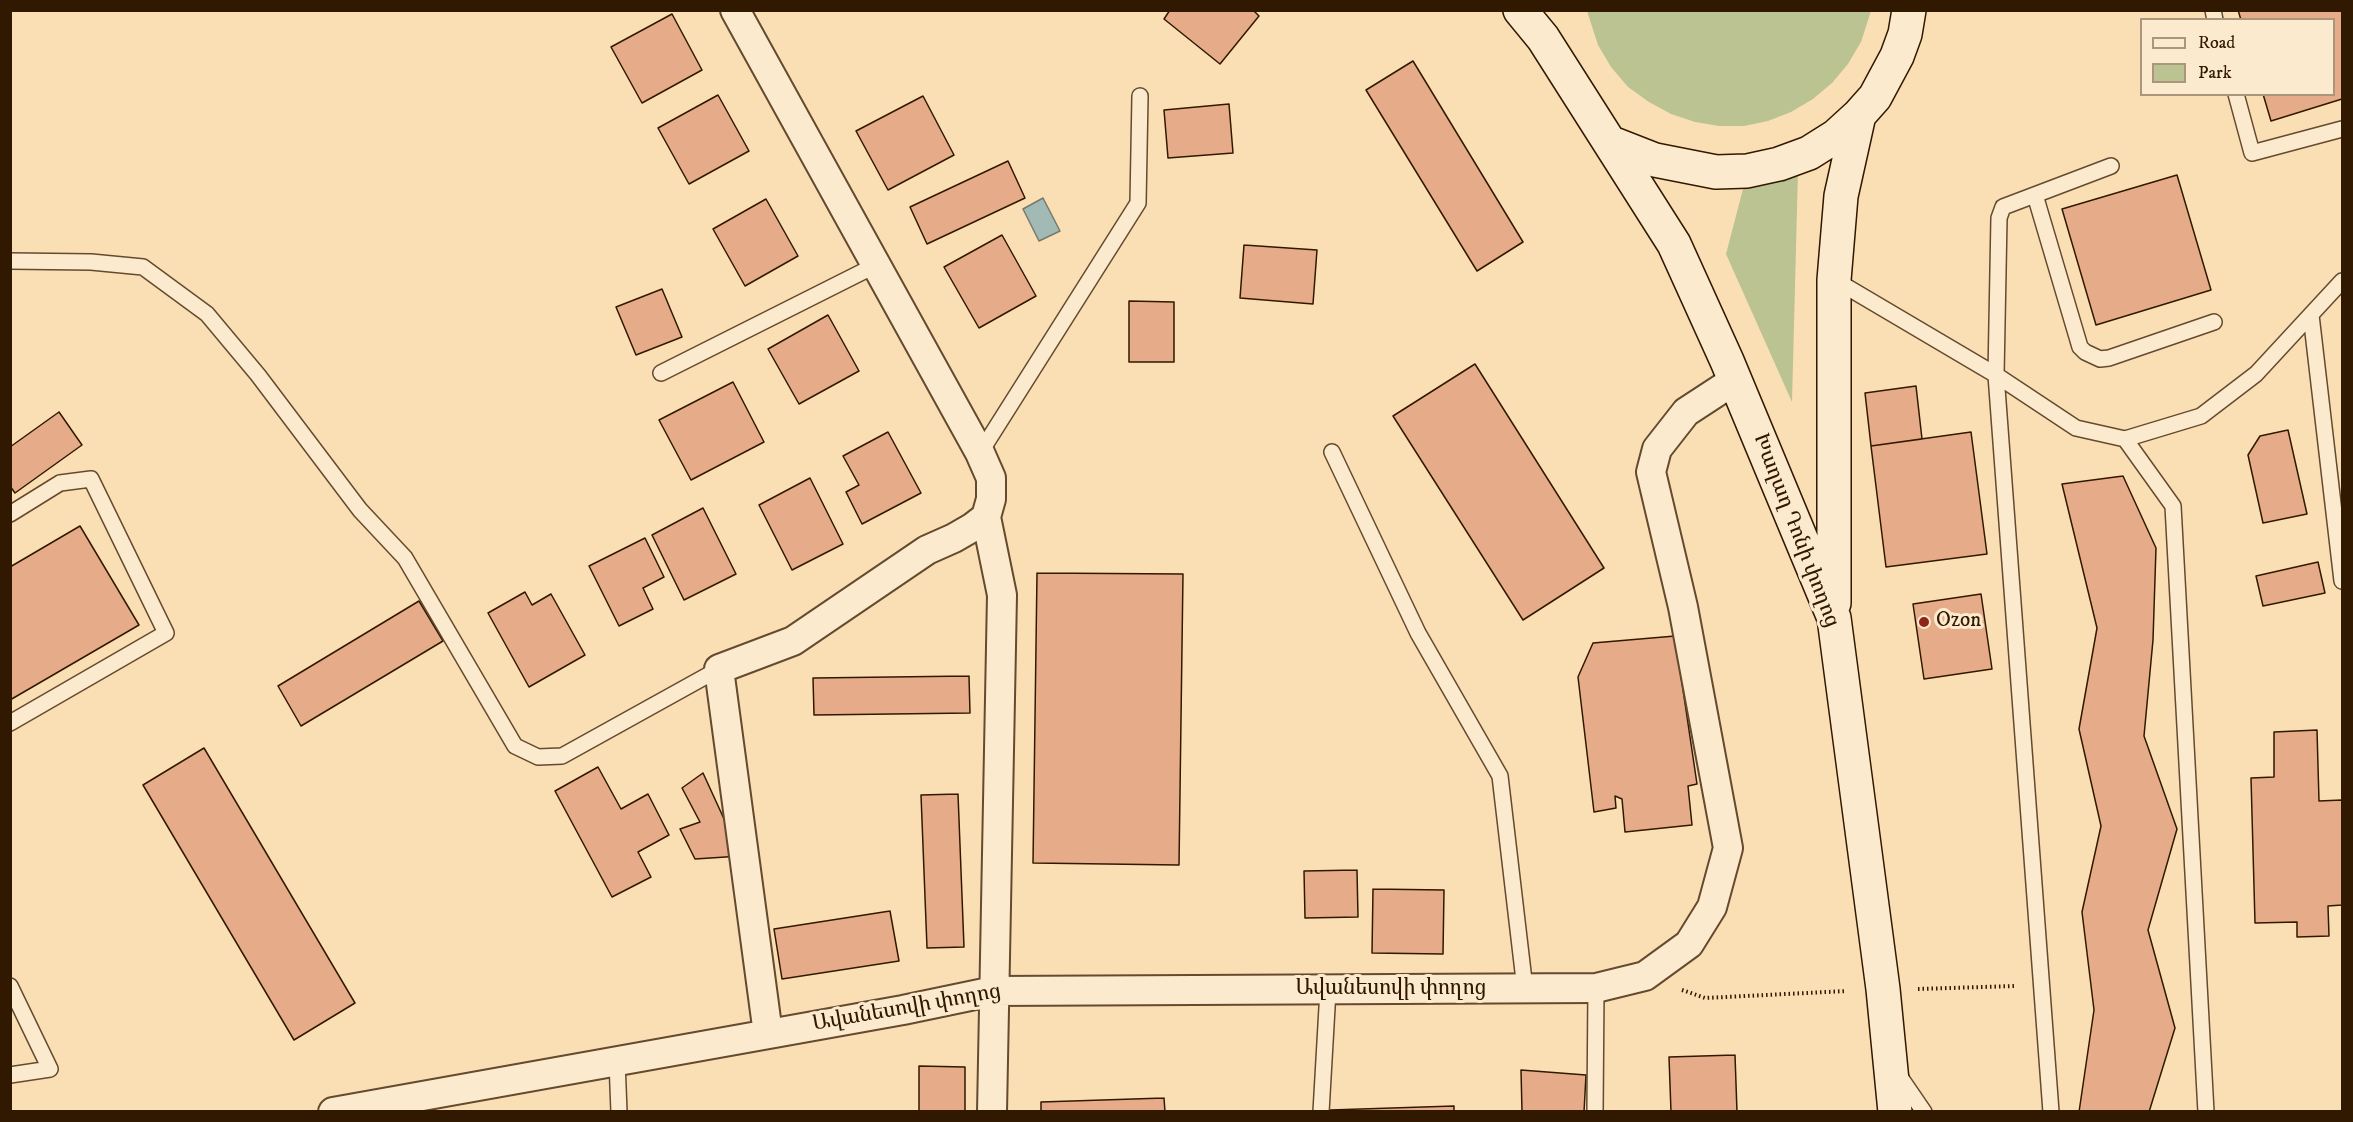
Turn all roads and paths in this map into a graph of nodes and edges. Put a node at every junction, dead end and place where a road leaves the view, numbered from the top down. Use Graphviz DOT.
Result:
graph roads {
  1 [pos="735,10"];
  2 [pos="1520,10"];
  3 [pos="1910,11"];
  4 [pos="1542,24"];
  5 [pos="1140,96"];
  6 [pos="2237,96"];
  7 [pos="1859,115"];
  8 [pos="2343,129"];
  9 [pos="1609,142"];
  10 [pos="2111,166"];
  11 [pos="2035,195"];
  12 [pos="10,261"];
  13 [pos="876,264"];
  14 [pos="1834,280"];
  15 [pos="2343,281"];
  16 [pos="2311,315"];
  17 [pos="2214,322"];
  18 [pos="661,373"];
  19 [pos="1996,375"];
  20 [pos="1735,381"];
  21 [pos="2125,439"];
  22 [pos="1332,452"];
  23 [pos="980,453"];
  24 [pos="10,514"];
  25 [pos="986,517"];
  26 [pos="2343,581"];
  27 [pos="1834,618"];
  28 [pos="719,669"];
  29 [pos="10,723"];
  30 [pos="2042,985"];
  31 [pos="10,986"];
  32 [pos="1596,988"];
  33 [pos="1525,989"];
  34 [pos="1883,989"];
  35 [pos="1328,990"];
  36 [pos="994,991"];
  37 [pos="1706,998"];
  38 [pos="768,1034"];
  39 [pos="617,1061"];
  40 [pos="1890,1062"];
  41 [pos="10,1075"];
  42 [pos="333,1112"];
  43 [pos="619,1112"];
  44 [pos="992,1112"];
  45 [pos="1321,1112"];
  46 [pos="1595,1112"];
  47 [pos="1896,1112"];
  48 [pos="1924,1112"];
  49 [pos="2051,1112"];
  50 [pos="2206,1112"];
  1 -- 13 [label="street"];
  2 -- 4 [label="street, Խաղաղ Դոնի փողոց"];
  3 -- 7 [label="street"];
  4 -- 9 [label="street, Խաղաղ Դոնի փողոց"];
  5 -- 23 [label="lane"];
  6 -- 8 [label="lane"];
  7 -- 9 [label="street"];
  7 -- 14 [label="street"];
  9 -- 20 [label="street, Խաղաղ Դոնի փողոց"];
  10 -- 11 [label="lane"];
  11 -- 17 [label="lane"];
  11 -- 19 [label="lane"];
  12 -- 28 [label="lane"];
  13 -- 18 [label="lane"];
  13 -- 23 [label="street"];
  14 -- 19 [label="lane"];
  14 -- 27 [label="street"];
  15 -- 16 [label="lane"];
  16 -- 21 [label="lane"];
  16 -- 26 [label="lane"];
  19 -- 21 [label="lane"];
  19 -- 30 [label="lane"];
  20 -- 27 [label="street, Խաղաղ Դոնի փողոց"];
  20 -- 32 [label="street, Ավանեսովի փողոց"];
  21 -- 50 [label="lane"];
  22 -- 33 [label="lane"];
  23 -- 25 [label="street"];
  24 -- 29 [label="lane"];
  25 -- 28 [label="street"];
  25 -- 36 [label="street"];
  27 -- 34 [label="street, Խաղաղ Դոնի փողոց"];
  28 -- 38 [label="street"];
  30 -- 34 [label="path"];
  30 -- 49 [label="lane"];
  31 -- 41 [label="lane"];
  32 -- 33 [label="street, Ավանեսովի փողոց"];
  32 -- 46 [label="lane"];
  33 -- 35 [label="street, Ավանեսովի փողոց"];
  34 -- 37 [label="path"];
  34 -- 40 [label="street, Խաղաղ Դոնի փողոց"];
  35 -- 36 [label="street, Ավանեսովի փողոց"];
  35 -- 45 [label="lane"];
  36 -- 38 [label="street, Ավանեսովի փողոց"];
  36 -- 44 [label="street"];
  38 -- 39 [label="street, Ավանեսովի փողոց"];
  39 -- 42 [label="street, Ավանեսովի փողոց"];
  39 -- 43 [label="lane"];
  40 -- 47 [label="street, Խաղաղ Դոնի փողոց"];
  40 -- 48 [label="lane"];
}
